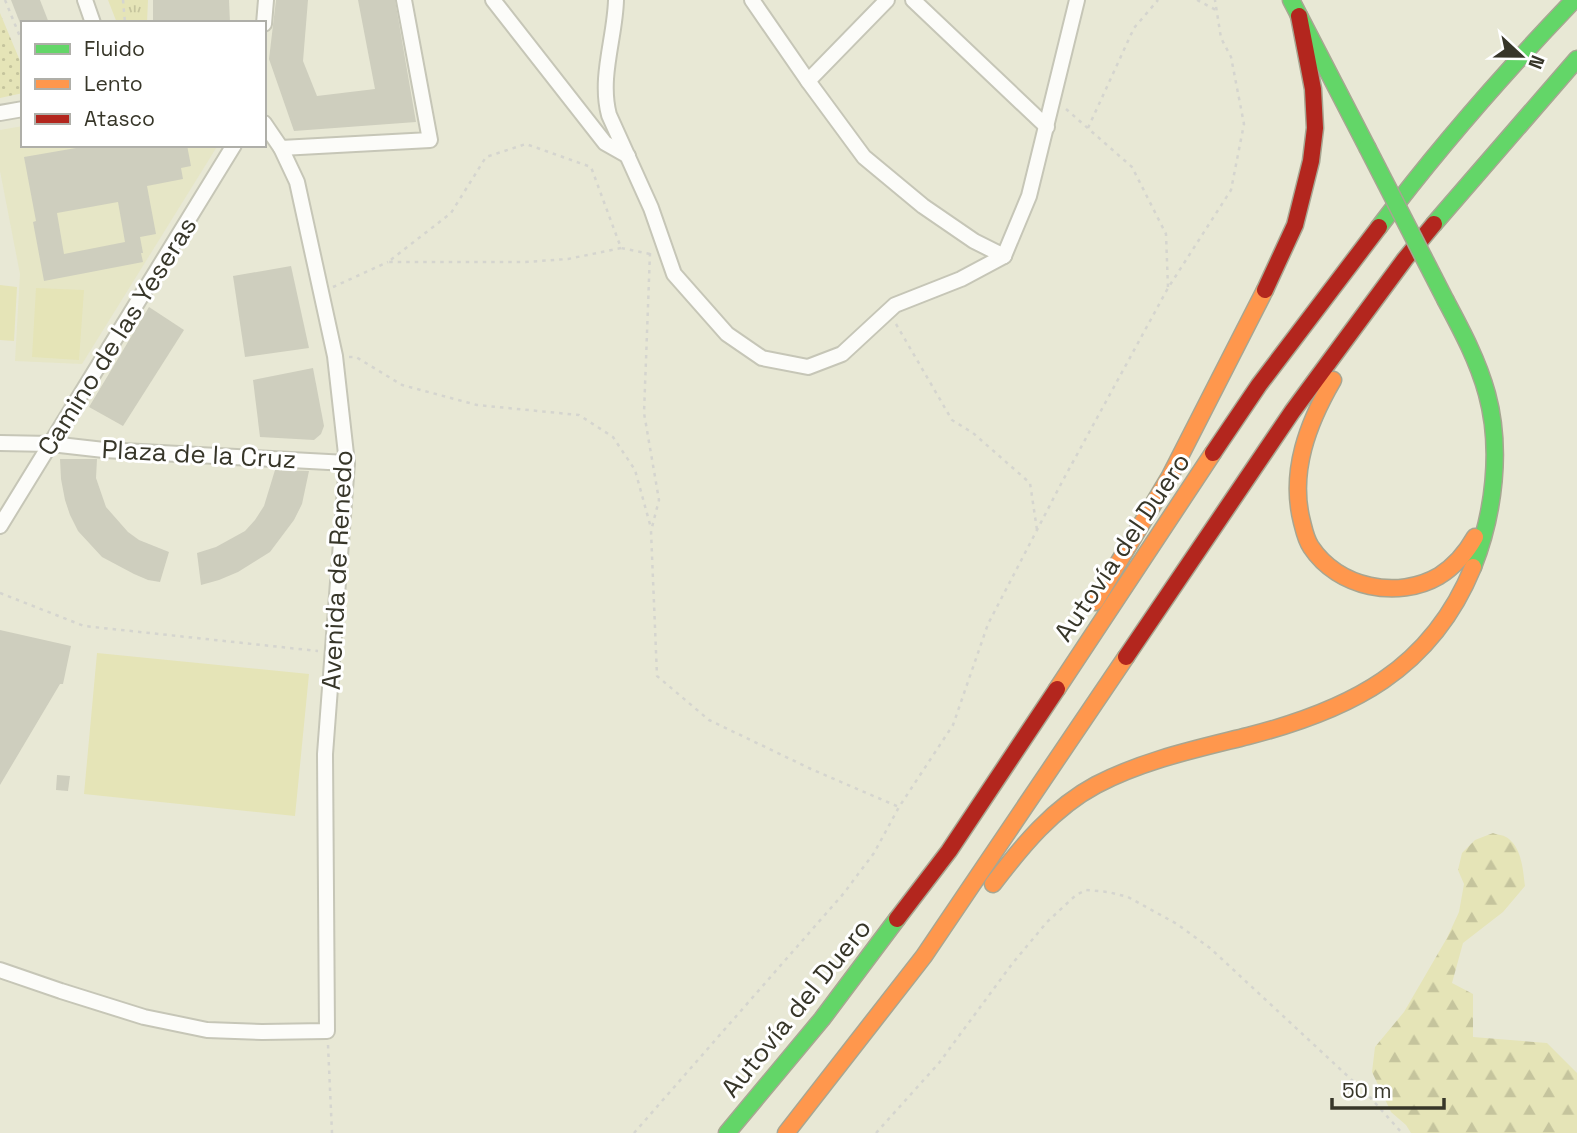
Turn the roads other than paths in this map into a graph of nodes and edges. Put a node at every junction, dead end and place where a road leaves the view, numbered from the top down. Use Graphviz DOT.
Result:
graph roads {
  1 [pos="85,0"];
  2 [pos="267,0"];
  3 [pos="404,0"];
  4 [pos="493,0"];
  5 [pos="616,0"];
  6 [pos="752,0"];
  7 [pos="887,0"];
  8 [pos="913,0"];
  9 [pos="1077,0"];
  10 [pos="1291,0"];
  11 [pos="1574,0"];
  12 [pos="1299,16"];
  13 [pos="92,21"];
  14 [pos="264,21"];
  15 [pos="1577,60"];
  16 [pos="1577,70"];
  17 [pos="808,81"];
  18 [pos="21,109"];
  19 [pos="0,113"];
  20 [pos="266,125"];
  21 [pos="1047,127"];
  22 [pos="233,147"];
  23 [pos="281,148"];
  24 [pos="628,156"];
  25 [pos="1004,256"];
  26 [pos="0,443"];
  27 [pos="51,444"];
  28 [pos="347,463"];
  29 [pos="1490,503"];
  30 [pos="0,526"];
  31 [pos="1086,617"];
  32 [pos="1071,639"];
  33 [pos="0,970"];
  34 [pos="728,1132"];
  35 [pos="787,1133"];
  1 -- 13 [label="street"];
  2 -- 14 [label="street"];
  3 -- 23 [label="street"];
  4 -- 24 [label="street"];
  5 -- 24 [label="street"];
  6 -- 17 [label="street"];
  7 -- 17 [label="street"];
  8 -- 21 [label="street"];
  9 -- 21 [label="street"];
  10 -- 12 [label="highway"];
  11 -- 34 [label="highway, Autovía del Duero"];
  12 -- 29 [label="highway, bridge"];
  12 -- 31 [label="highway"];
  15 -- 35 [label="highway"];
  16 -- 29 [label="highway"];
  17 -- 25 [label="street"];
  18 -- 19 [label="street"];
  20 -- 23 [label="street, Avenida de Renedo"];
  21 -- 25 [label="street"];
  22 -- 27 [label="street, Camino de las Yeseras"];
  23 -- 28 [label="street, Avenida de Renedo"];
  24 -- 25 [label="street"];
  26 -- 27 [label="street, Plaza de la Cruz"];
  27 -- 28 [label="street, Plaza de la Cruz"];
  27 -- 30 [label="street, Camino de las Yeseras"];
  28 -- 33 [label="street, Avenida de Renedo"];
  29 -- 35 [label="highway"];
  32 -- 34 [label="highway"];
}
